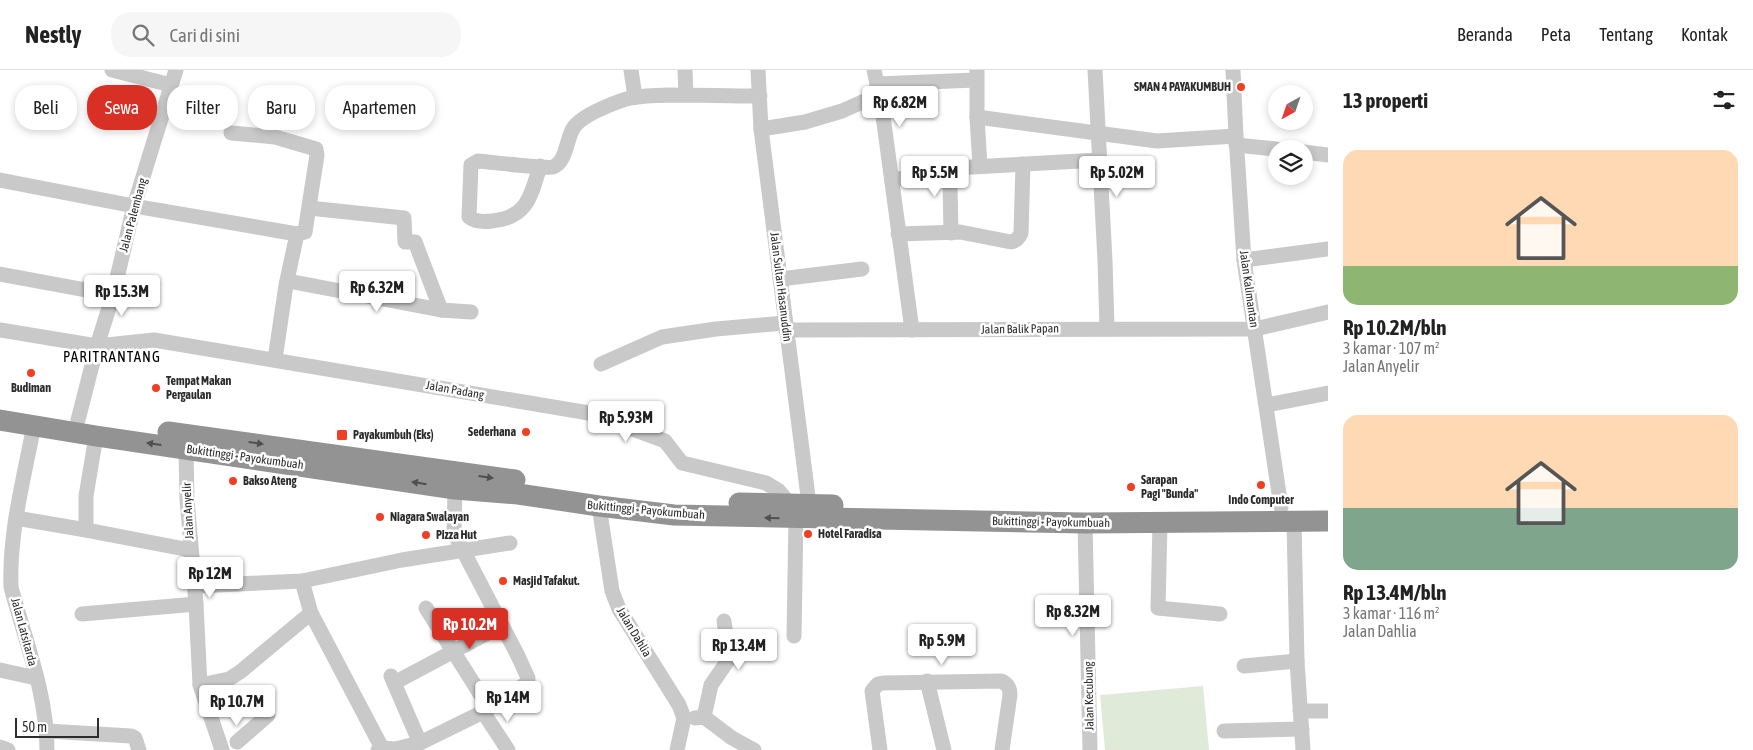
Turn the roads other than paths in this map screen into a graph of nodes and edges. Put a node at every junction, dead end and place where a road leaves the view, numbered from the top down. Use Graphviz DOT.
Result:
graph roads {
  1 [pos="112,70"];
  2 [pos="176,70"];
  3 [pos="631,70"];
  4 [pos="685,70"];
  5 [pos="758,70"];
  6 [pos="1094,70"];
  7 [pos="1233,70"];
  8 [pos="977,75"];
  9 [pos="877,83"];
  10 [pos="171,85"];
  11 [pos="686,95"];
  12 [pos="760,96"];
  13 [pos="635,97"];
  14 [pos="167,98"];
  15 [pos="977,117"];
  16 [pos="761,130"];
  17 [pos="231,133"];
  18 [pos="1098,134"];
  19 [pos="1236,141"];
  20 [pos="1268,147"];
  21 [pos="1313,153"];
  22 [pos="1328,155"];
  23 [pos="1099,160"];
  24 [pos="1023,164"];
  25 [pos="540,166"];
  26 [pos="980,166"];
  27 [pos="954,168"];
  28 [pos="0,180"];
  29 [pos="892,180"];
  30 [pos="134,206"];
  31 [pos="309,208"];
  32 [pos="951,233"];
  33 [pos="297,234"];
  34 [pos="898,234"];
  35 [pos="1328,249"];
  36 [pos="1244,260"];
  37 [pos="862,269"];
  38 [pos="0,274"];
  39 [pos="780,279"];
  40 [pos="288,281"];
  41 [pos="113,294"];
  42 [pos="441,310"];
  43 [pos="471,312"];
  44 [pos="1328,312"];
  45 [pos="785,326"];
  46 [pos="1107,328"];
  47 [pos="1255,329"];
  48 [pos="0,330"];
  49 [pos="912,330"];
  50 [pos="97,346"];
  51 [pos="276,359"];
  52 [pos="601,364"];
  53 [pos="1328,393"];
  54 [pos="1267,405"];
  55 [pos="0,407"];
  56 [pos="0,420"];
  57 [pos="78,420"];
  58 [pos="34,425"];
  59 [pos="96,436"];
  60 [pos="230,447"];
  61 [pos="186,449"];
  62 [pos="455,489"];
  63 [pos="599,506"];
  64 [pos="1328,507"];
  65 [pos="798,508"];
  66 [pos="1287,514"];
  67 [pos="16,518"];
  68 [pos="1170,518"];
  69 [pos="1328,521"];
  70 [pos="1085,523"];
  71 [pos="86,530"];
  72 [pos="510,543"];
  73 [pos="190,550"];
  74 [pos="464,550"];
  75 [pos="302,582"];
  76 [pos="194,586"];
  77 [pos="6,588"];
  78 [pos="196,604"];
  79 [pos="426,608"];
  80 [pos="311,613"];
  81 [pos="82,614"];
  82 [pos="1220,614"];
  83 [pos="724,621"];
  84 [pos="502,626"];
  85 [pos="794,636"];
  86 [pos="453,651"];
  87 [pos="1297,662"];
  88 [pos="1244,666"];
  89 [pos="0,670"];
  90 [pos="36,678"];
  91 [pos="927,681"];
  92 [pos="200,685"];
  93 [pos="486,710"];
  94 [pos="1300,711"];
  95 [pos="1328,711"];
  96 [pos="268,715"];
  97 [pos="704,717"];
  98 [pos="684,718"];
  99 [pos="1302,729"];
  100 [pos="46,731"];
  101 [pos="1224,731"];
  102 [pos="420,743"];
  103 [pos="732,744"];
  104 [pos="239,746"];
  105 [pos="0,747"];
  106 [pos="381,749"];
  107 [pos="8,750"];
  108 [pos="46,750"];
  109 [pos="138,750"];
  110 [pos="222,750"];
  111 [pos="508,750"];
  112 [pos="677,750"];
  113 [pos="754,750"];
  114 [pos="880,750"];
  115 [pos="944,750"];
  116 [pos="1002,750"];
  117 [pos="1090,750"];
  118 [pos="1303,750"];
  1 -- 10 [label="street"];
  2 -- 10 [label="street, Jalan Palembang"];
  3 -- 13 [label="street"];
  4 -- 11 [label="street"];
  5 -- 12 [label="street, Jalan Sultan Hasanuddin"];
  6 -- 18 [label="street"];
  7 -- 19 [label="street, Jalan Kalimantan"];
  8 -- 9 [label="street"];
  8 -- 15 [label="street"];
  9 -- 16 [label="street"];
  9 -- 29 [label="street"];
  11 -- 12 [label="street"];
  11 -- 13 [label="street"];
  12 -- 16 [label="street, Jalan Sultan Hasanuddin"];
  13 -- 25 [label="street"];
  14 -- 30 [label="street, Jalan Palembang"];
  15 -- 18 [label="street"];
  15 -- 26 [label="street"];
  16 -- 39 [label="street, Jalan Sultan Hasanuddin"];
  17 -- 31 [label="street"];
  18 -- 19 [label="street"];
  18 -- 23 [label="street"];
  19 -- 20 [label="street"];
  19 -- 36 [label="street, Jalan Kalimantan"];
  21 -- 22 [label="street"];
  23 -- 24 [label="street"];
  23 -- 46 [label="street"];
  24 -- 26 [label="street"];
  24 -- 32 [label="street"];
  25 -- 25 [label="street"];
  26 -- 27 [label="street"];
  27 -- 29 [label="street"];
  27 -- 32 [label="street"];
  28 -- 30 [label="street"];
  29 -- 34 [label="street"];
  30 -- 33 [label="street"];
  30 -- 41 [label="street, Jalan Palembang"];
  31 -- 33 [label="street"];
  31 -- 42 [label="street"];
  32 -- 34 [label="street"];
  33 -- 40 [label="street"];
  34 -- 49 [label="street"];
  35 -- 36 [label="street"];
  36 -- 47 [label="street, Jalan Kalimantan"];
  37 -- 39 [label="street"];
  38 -- 41 [label="street"];
  39 -- 45 [label="street, Jalan Sultan Hasanuddin"];
  40 -- 42 [label="street"];
  40 -- 51 [label="street"];
  41 -- 50 [label="street, Jalan Palembang"];
  42 -- 43 [label="street"];
  44 -- 47 [label="street, Jalan Balik Papan"];
  45 -- 49 [label="street, Jalan Balik Papan"];
  45 -- 52 [label="street, Jalan Balik Papan"];
  45 -- 65 [label="street, Jalan Sultan Hasanuddin"];
  46 -- 47 [label="street, Jalan Balik Papan"];
  46 -- 49 [label="street, Jalan Balik Papan"];
  47 -- 54 [label="street, Jalan Kalimantan"];
  48 -- 50 [label="street, Jalan Padang"];
  50 -- 51 [label="street, Jalan Padang"];
  50 -- 57 [label="street, Jalan Palembang"];
  51 -- 65 [label="street, Jalan Padang"];
  53 -- 54 [label="street"];
  54 -- 66 [label="street, Jalan Kalimantan"];
  55 -- 57 [label="highway, Bukittinggi - Payokumbuah"];
  56 -- 58 [label="highway, Bukittinggi - Payokumbuah"];
  57 -- 60 [label="highway, Bukittinggi - Payokumbuah"];
  58 -- 59 [label="highway, Bukittinggi - Payokumbuah"];
  58 -- 67 [label="street, Jalan Latsitarda"];
  61 -- 59 [label="highway, Bukittinggi - Payokumbuah, one-way"];
  59 -- 71 [label="street"];
  60 -- 61 [label="highway, Bukittinggi - Payokumbuah"];
  62 -- 60 [label="highway, Bukittinggi - Payokumbuah, one-way"];
  60 -- 65 [label="highway, Bukittinggi - Payokumbuah, one-way"];
  61 -- 73 [label="street, Jalan Anyelir"];
  62 -- 63 [label="highway, Bukittinggi - Payokumbuah"];
  62 -- 74 [label="street"];
  65 -- 63 [label="highway, Bukittinggi - Payokumbuah, one-way"];
  63 -- 98 [label="street, Jalan Dahlia"];
  64 -- 66 [label="highway, Bukittinggi - Payokumbuah"];
  65 -- 68 [label="highway, Bukittinggi - Payokumbuah"];
  65 -- 70 [label="highway, Bukittinggi - Payokumbuah"];
  65 -- 85 [label="street, Jalan Sultan Hasanuddin"];
  66 -- 68 [label="highway, Bukittinggi - Payokumbuah"];
  66 -- 69 [label="highway, Bukittinggi - Payokumbuah"];
  66 -- 87 [label="street, Jalan Kalimantan"];
  67 -- 71 [label="street"];
  67 -- 77 [label="street, Jalan Latsitarda"];
  68 -- 70 [label="highway, Bukittinggi - Payokumbuah"];
  68 -- 82 [label="street"];
  70 -- 117 [label="street, Jalan Kecubung"];
  71 -- 73 [label="street"];
  72 -- 74 [label="street"];
  73 -- 76 [label="street, Jalan Anyelir"];
  74 -- 75 [label="street"];
  74 -- 84 [label="street"];
  75 -- 76 [label="street"];
  75 -- 80 [label="street"];
  76 -- 78 [label="street, Jalan Anyelir"];
  77 -- 90 [label="street, Jalan Latsitarda"];
  78 -- 81 [label="street"];
  78 -- 92 [label="street, Jalan Anyelir"];
  79 -- 86 [label="street"];
  80 -- 92 [label="street"];
  80 -- 106 [label="street"];
  83 -- 97 [label="street"];
  84 -- 86 [label="street"];
  84 -- 93 [label="street"];
  86 -- 93 [label="street"];
  86 -- 102 [label="street"];
  87 -- 88 [label="street"];
  87 -- 94 [label="street, Jalan Kalimantan"];
  89 -- 90 [label="street"];
  90 -- 100 [label="street, Jalan Latsitarda"];
  91 -- 114 [label="street"];
  91 -- 115 [label="street"];
  91 -- 116 [label="street"];
  92 -- 110 [label="street, Jalan Anyelir"];
  93 -- 102 [label="street"];
  93 -- 111 [label="street"];
  94 -- 95 [label="street"];
  94 -- 99 [label="street, Jalan Kalimantan"];
  96 -- 104 [label="street, Jalan Anyelir"];
  97 -- 98 [label="street"];
  97 -- 103 [label="street"];
  98 -- 112 [label="street"];
  99 -- 101 [label="street"];
  99 -- 118 [label="street, Jalan Kalimantan"];
  100 -- 108 [label="street, Jalan Latsitarda"];
  100 -- 109 [label="street"];
  102 -- 106 [label="street"];
  103 -- 113 [label="street"];
  104 -- 110 [label="street, Jalan Anyelir"];
  105 -- 107 [label="street"];
}
